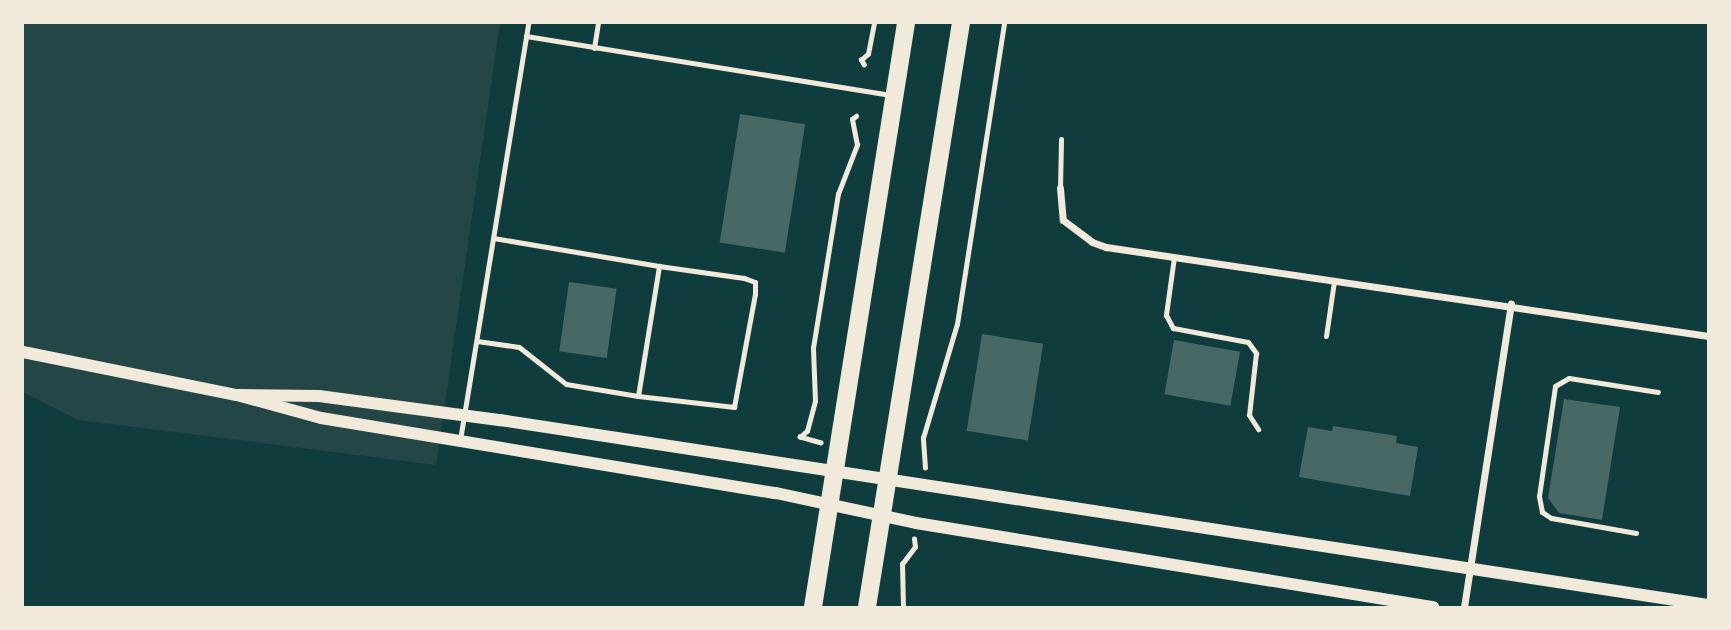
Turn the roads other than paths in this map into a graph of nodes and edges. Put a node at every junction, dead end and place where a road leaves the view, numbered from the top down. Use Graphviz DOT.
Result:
graph roads {
  1 [pos="528,23"];
  2 [pos="598,23"];
  3 [pos="906,23"];
  4 [pos="961,23"];
  5 [pos="526,36"];
  6 [pos="594,48"];
  7 [pos="895,95"];
  8 [pos="1061,139"];
  9 [pos="1060,188"];
  10 [pos="493,238"];
  11 [pos="1174,257"];
  12 [pos="659,266"];
  13 [pos="1334,281"];
  14 [pos="1511,304"];
  15 [pos="1326,336"];
  16 [pos="1708,336"];
  17 [pos="477,341"];
  18 [pos="23,352"];
  19 [pos="1658,391"];
  20 [pos="237,395"];
  21 [pos="638,396"];
  22 [pos="464,416"];
  23 [pos="1258,429"];
  24 [pos="460,440"];
  25 [pos="834,471"];
  26 [pos="889,480"];
  27 [pos="829,506"];
  28 [pos="882,517"];
  29 [pos="1636,533"];
  30 [pos="1470,566"];
  31 [pos="1708,605"];
  32 [pos="813,607"];
  33 [pos="867,607"];
  34 [pos="1433,607"];
  35 [pos="1464,607"];
  1 -- 5 [label="lane"];
  2 -- 6 [label="lane"];
  3 -- 7 [label="main road"];
  4 -- 26 [label="main road"];
  5 -- 6 [label="lane"];
  5 -- 10 [label="lane"];
  6 -- 7 [label="lane"];
  7 -- 25 [label="main road"];
  8 -- 9 [label="lane"];
  9 -- 11 [label="street"];
  10 -- 12 [label="lane"];
  10 -- 17 [label="lane"];
  11 -- 13 [label="street"];
  11 -- 23 [label="lane"];
  12 -- 21 [label="lane"];
  12 -- 21 [label="lane"];
  13 -- 14 [label="street"];
  13 -- 15 [label="lane"];
  14 -- 16 [label="street"];
  14 -- 30 [label="street"];
  17 -- 21 [label="lane"];
  17 -- 22 [label="lane"];
  18 -- 20 [label="street"];
  19 -- 29 [label="lane"];
  20 -- 22 [label="street"];
  20 -- 24 [label="street"];
  22 -- 24 [label="lane"];
  22 -- 25 [label="street"];
  24 -- 27 [label="street"];
  25 -- 26 [label="street"];
  25 -- 27 [label="main road"];
  26 -- 28 [label="main road"];
  26 -- 30 [label="street"];
  27 -- 28 [label="street"];
  27 -- 32 [label="main road"];
  28 -- 33 [label="main road"];
  28 -- 34 [label="street"];
  30 -- 31 [label="street"];
  30 -- 35 [label="street"];
}
